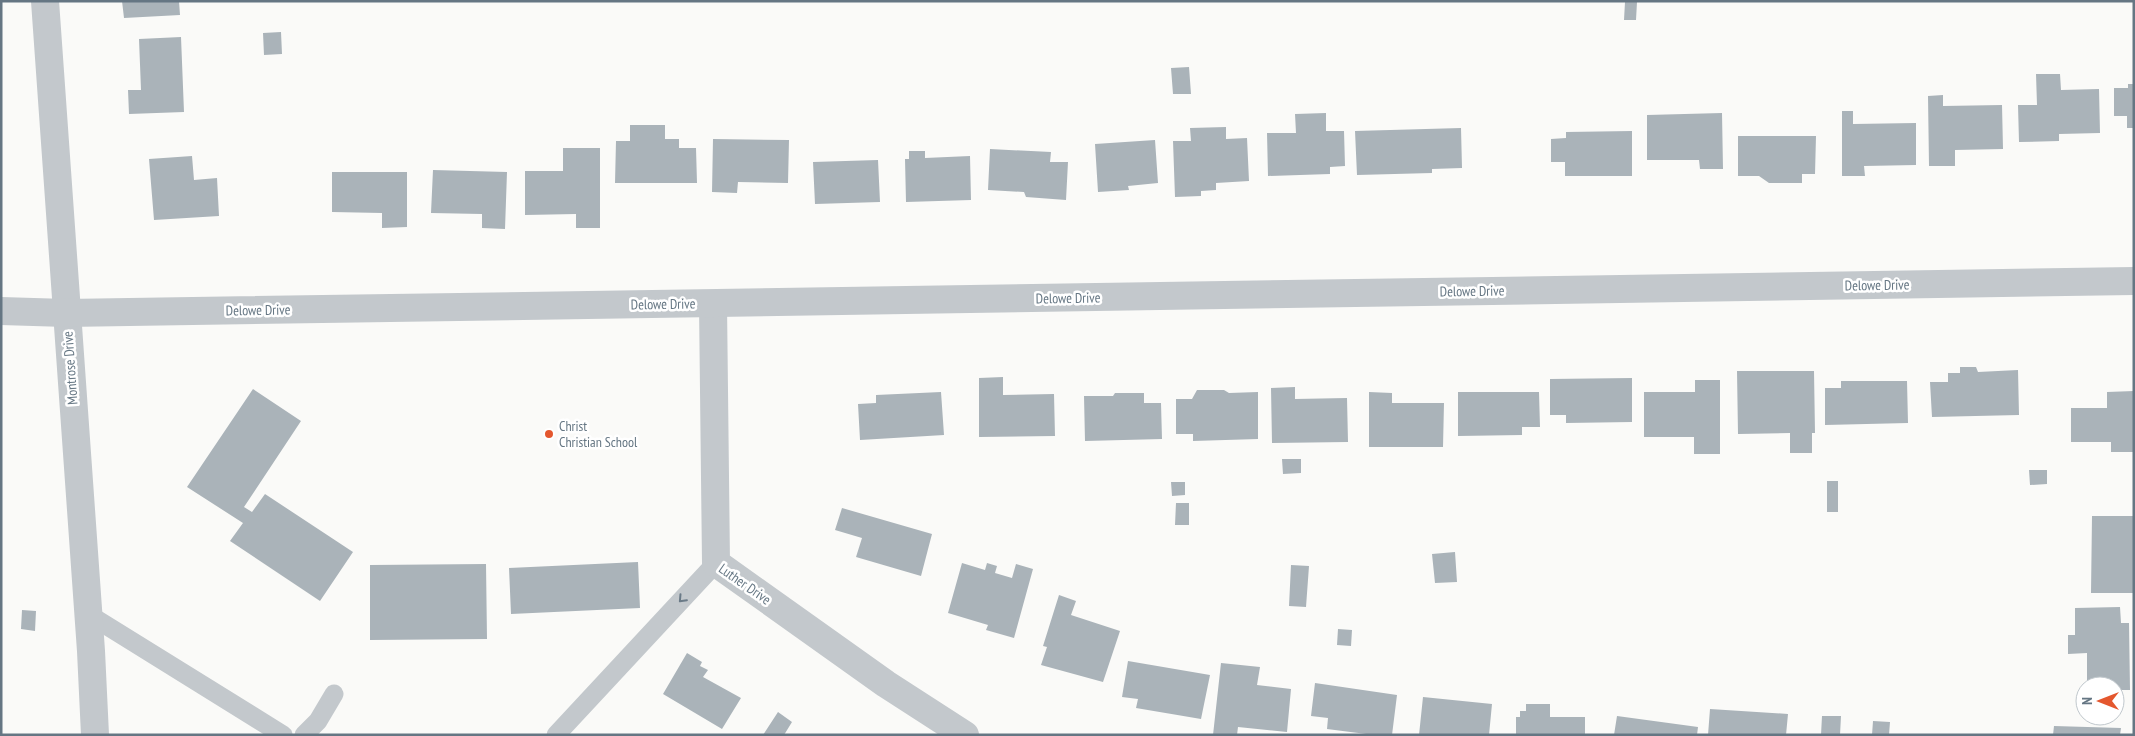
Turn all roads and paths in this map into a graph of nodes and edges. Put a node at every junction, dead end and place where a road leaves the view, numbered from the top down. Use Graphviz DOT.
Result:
graph roads {
  1 [pos="45,1"];
  2 [pos="2134,281"];
  3 [pos="713,304"];
  4 [pos="1,311"];
  5 [pos="66,313"];
  6 [pos="716,563"];
  7 [pos="88,614"];
  8 [pos="334,694"];
  9 [pos="95,735"];
  10 [pos="283,735"];
  11 [pos="304,735"];
  12 [pos="556,735"];
  13 [pos="965,735"];
  1 -- 5 [label="street, Montrose Drive"];
  2 -- 3 [label="street, Delowe Drive"];
  3 -- 5 [label="street, Delowe Drive"];
  3 -- 6 [label="street, Luther Drive"];
  4 -- 5 [label="street, Delowe Drive"];
  5 -- 7 [label="street, Montrose Drive"];
  6 -- 12 [label="lane, one-way"];
  6 -- 13 [label="street, Luther Drive"];
  7 -- 9 [label="street, Montrose Drive"];
  7 -- 10 [label="lane"];
  8 -- 11 [label="lane"];
}
